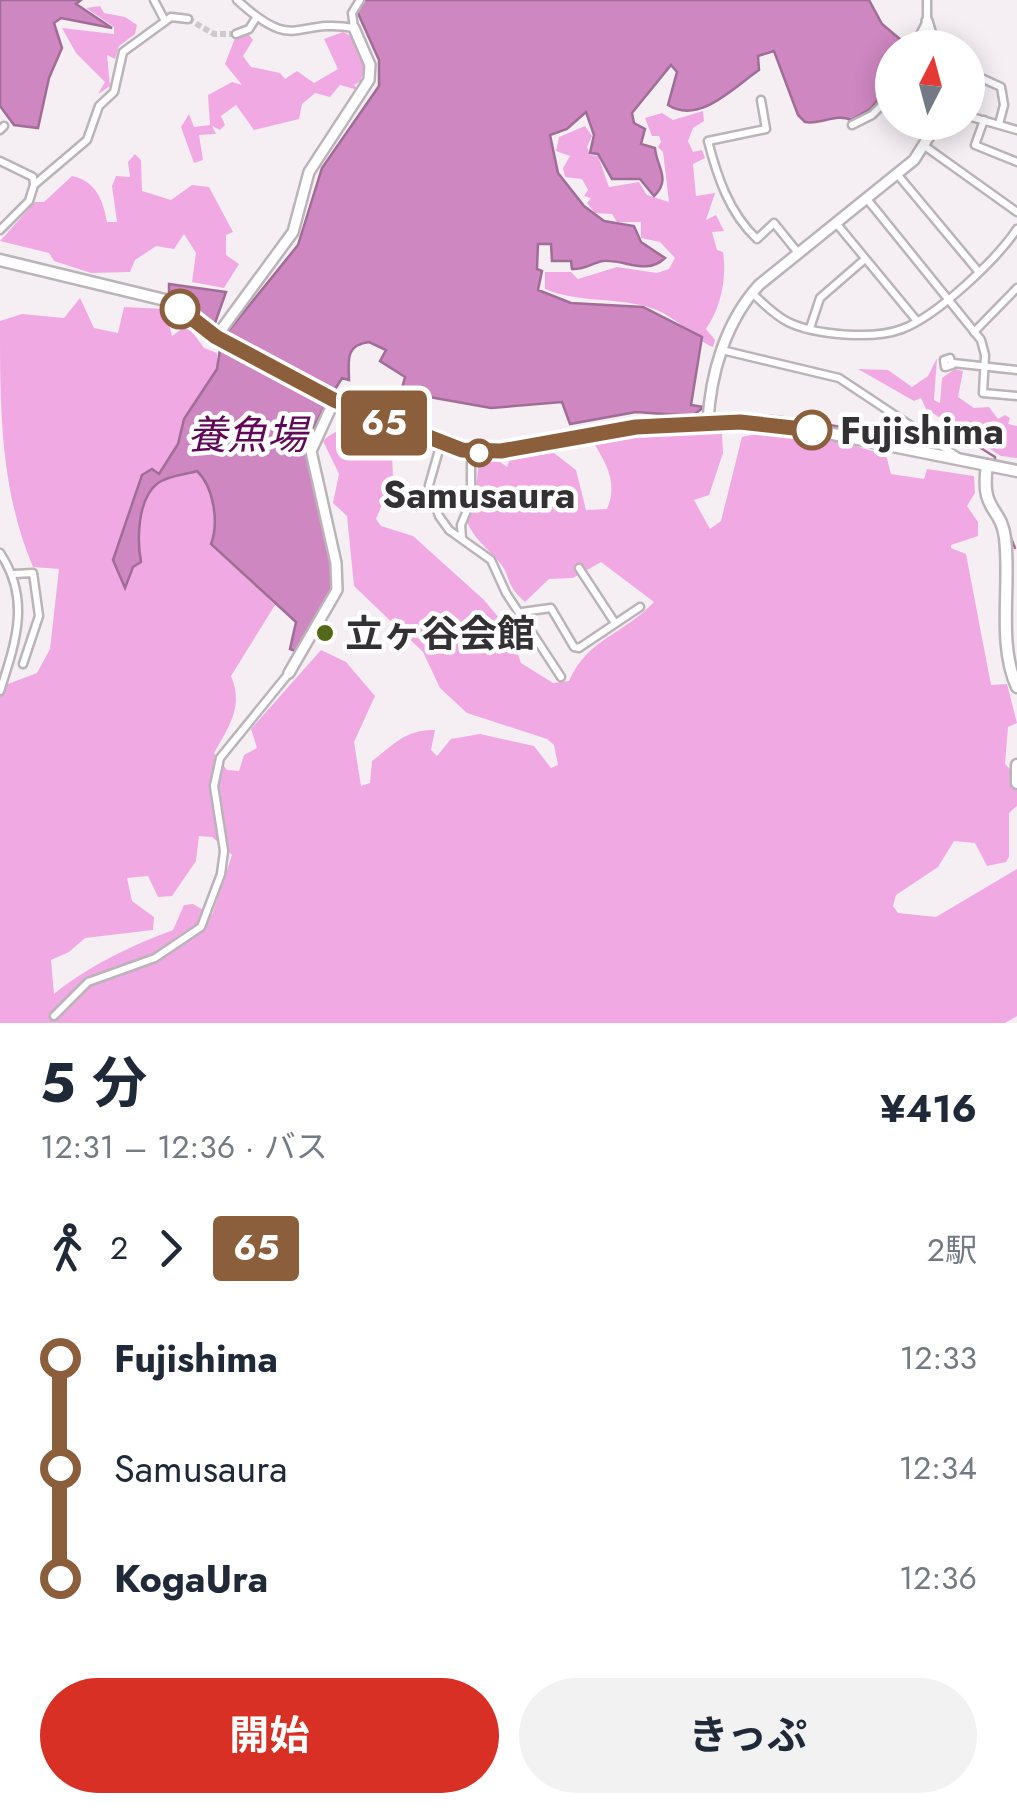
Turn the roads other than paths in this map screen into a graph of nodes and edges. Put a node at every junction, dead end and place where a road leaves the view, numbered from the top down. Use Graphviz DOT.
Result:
graph roads {
  1 [pos="154,0"];
  2 [pos="237,0"];
  3 [pos="360,0"];
  4 [pos="927,0"];
  5 [pos="256,18"];
  6 [pos="188,19"];
  7 [pos="165,21"];
  8 [pos="927,21"];
  9 [pos="354,28"];
  10 [pos="923,30"];
  11 [pos="930,30"];
  12 [pos="236,34"];
  13 [pos="985,80"];
  14 [pos="761,100"];
  15 [pos="875,112"];
  16 [pos="985,120"];
  17 [pos="999,124"];
  18 [pos="852,125"];
  19 [pos="1017,130"];
  20 [pos="929,140"];
  21 [pos="977,140"];
  22 [pos="926,147"];
  23 [pos="0,161"];
  24 [pos="1017,162"];
  25 [pos="897,174"];
  26 [pos="34,186"];
  27 [pos="866,199"];
  28 [pos="1017,212"];
  29 [pos="836,223"];
  30 [pos="1017,229"];
  31 [pos="0,230"];
  32 [pos="798,254"];
  33 [pos="865,259"];
  34 [pos="0,261"];
  35 [pos="978,271"];
  36 [pos="1017,288"];
  37 [pos="752,292"];
  38 [pos="948,296"];
  39 [pos="916,321"];
  40 [pos="810,328"];
  41 [pos="974,332"];
  42 [pos="216,337"];
  43 [pos="722,350"];
  44 [pos="953,363"];
  45 [pos="985,366"];
  46 [pos="1017,370"];
  47 [pos="1017,396"];
  48 [pos="334,400"];
  49 [pos="708,416"];
  50 [pos="441,443"];
  51 [pos="471,452"];
  52 [pos="963,460"];
  53 [pos="987,464"];
  54 [pos="1017,471"];
  55 [pos="462,538"];
  56 [pos="0,553"];
  57 [pos="578,568"];
  58 [pos="14,574"];
  59 [pos="640,606"];
  60 [pos="522,612"];
  61 [pos="615,624"];
  62 [pos="23,664"];
  63 [pos="289,673"];
  64 [pos="561,677"];
  65 [pos="1017,687"];
  66 [pos="0,690"];
  67 [pos="1017,765"];
  68 [pos="1017,783"];
  69 [pos="54,1016"];
  1 -- 7 [label="street"];
  2 -- 5 [label="street"];
  3 -- 9 [label="street"];
  4 -- 8 [label="street"];
  5 -- 9 [label="street"];
  5 -- 12 [label="street"];
  6 -- 7 [label="street"];
  7 -- 26 [label="street"];
  8 -- 10 [label="street"];
  8 -- 11 [label="street"];
  9 -- 42 [label="street"];
  13 -- 17 [label="street"];
  14 -- 32 [label="street"];
  15 -- 18 [label="street"];
  16 -- 17 [label="street"];
  17 -- 19 [label="street"];
  20 -- 22 [label="street"];
  21 -- 24 [label="street"];
  22 -- 25 [label="street"];
  22 -- 28 [label="street"];
  23 -- 26 [label="street"];
  25 -- 27 [label="street"];
  25 -- 35 [label="street"];
  26 -- 31 [label="street"];
  27 -- 29 [label="street"];
  27 -- 38 [label="street"];
  29 -- 32 [label="street"];
  29 -- 33 [label="street"];
  30 -- 35 [label="street"];
  32 -- 37 [label="street"];
  33 -- 39 [label="street"];
  33 -- 40 [label="street"];
  34 -- 42 [label="main road"];
  35 -- 38 [label="street"];
  36 -- 41 [label="street"];
  37 -- 40 [label="street"];
  37 -- 43 [label="street"];
  38 -- 39 [label="street"];
  38 -- 41 [label="street"];
  39 -- 40 [label="street"];
  41 -- 45 [label="street"];
  42 -- 48 [label="main road"];
  43 -- 49 [label="street"];
  43 -- 52 [label="street"];
  44 -- 45 [label="street"];
  45 -- 46 [label="street"];
  45 -- 47 [label="street"];
  48 -- 50 [label="main road"];
  48 -- 63 [label="street"];
  49 -- 51 [label="main road"];
  49 -- 52 [label="main road"];
  50 -- 51 [label="main road"];
  50 -- 55 [label="street"];
  51 -- 55 [label="street"];
  52 -- 53 [label="main road"];
  53 -- 54 [label="main road"];
  53 -- 65 [label="main road"];
  55 -- 60 [label="street"];
  56 -- 58 [label="street"];
  57 -- 61 [label="street"];
  58 -- 62 [label="street"];
  58 -- 66 [label="street"];
  59 -- 61 [label="street"];
  60 -- 61 [label="street"];
  60 -- 64 [label="street"];
  63 -- 69 [label="street"];
  67 -- 68 [label="main road"];
}
